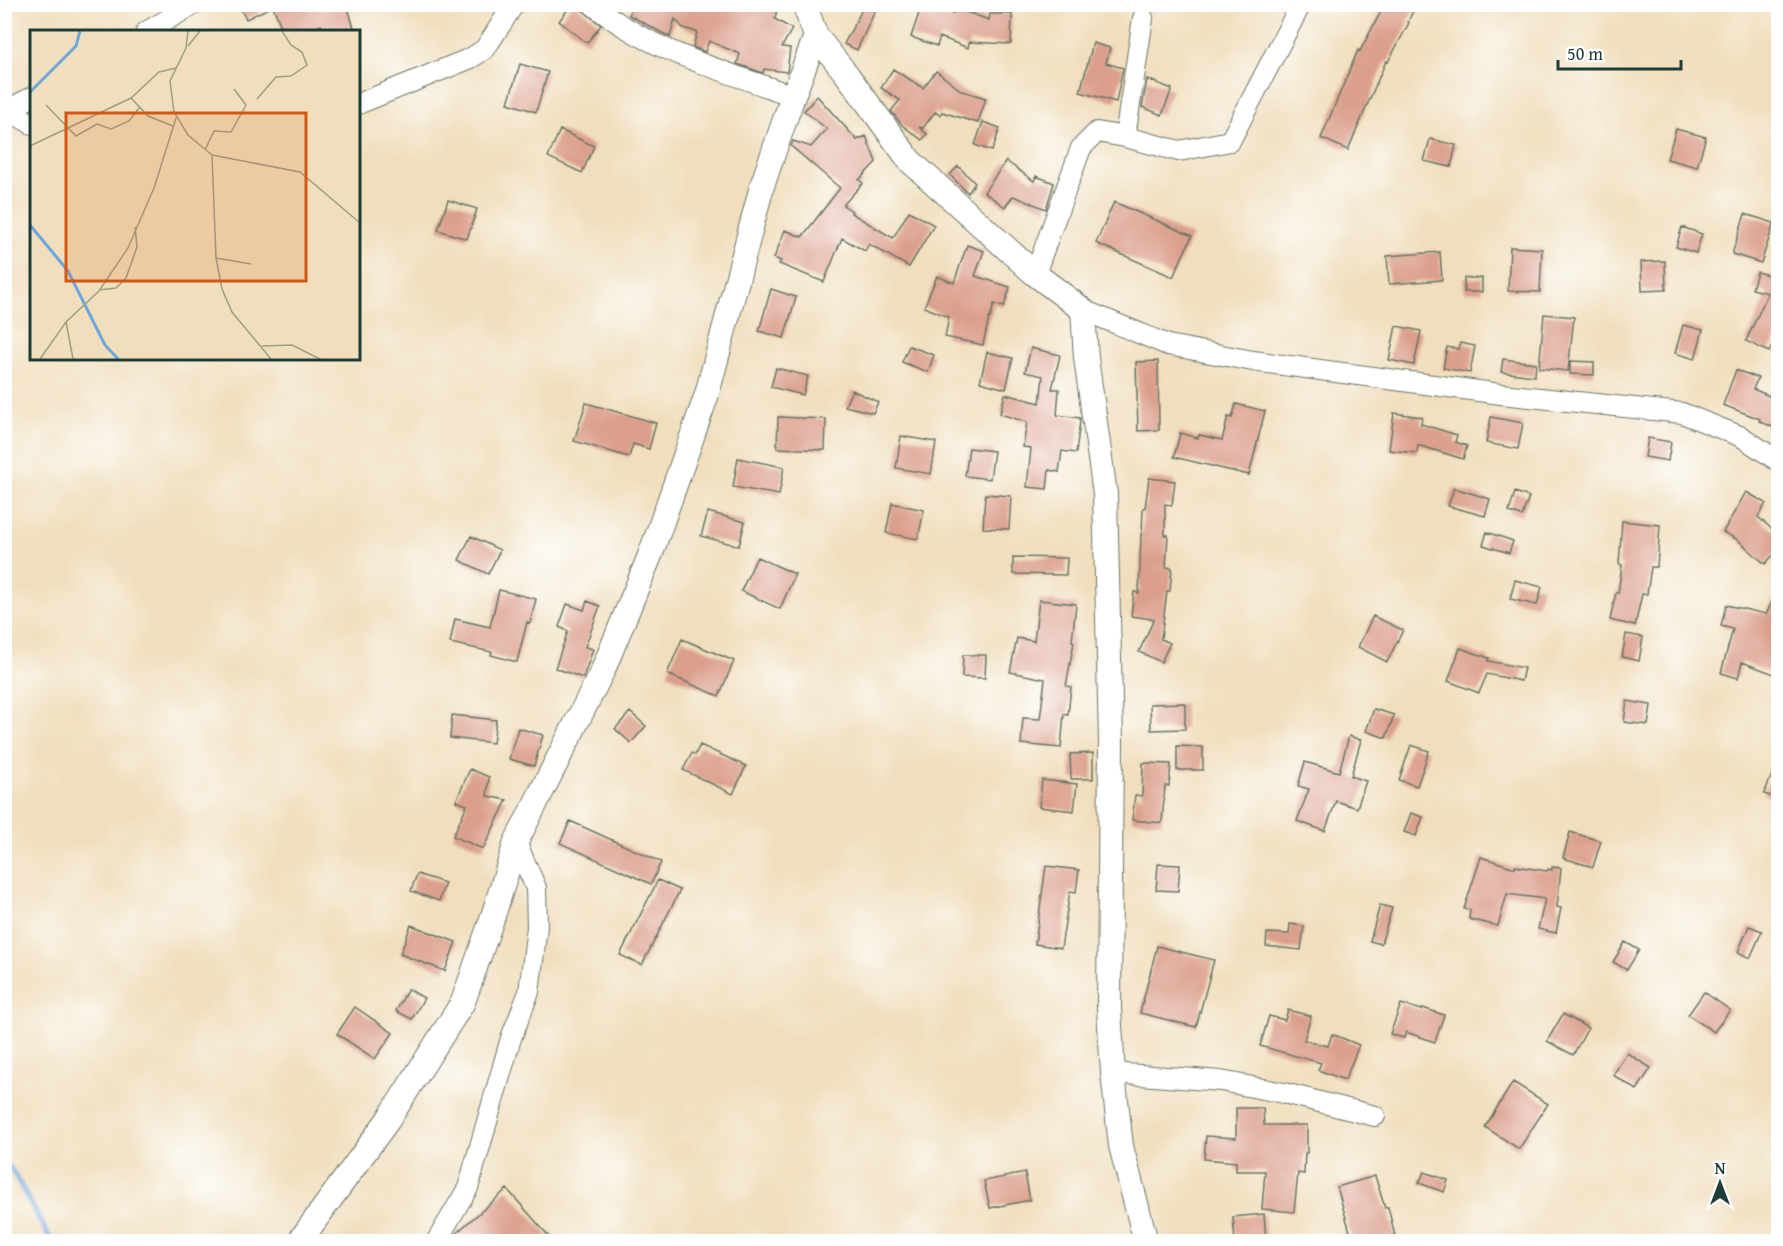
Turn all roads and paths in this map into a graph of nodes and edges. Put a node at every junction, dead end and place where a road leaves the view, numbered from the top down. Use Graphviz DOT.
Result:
graph roads {
  1 [pos="194,4"];
  2 [pos="514,4"];
  3 [pos="592,4"];
  4 [pos="804,4"];
  5 [pos="1301,4"];
  6 [pos="1143,18"];
  7 [pos="149,30"];
  8 [pos="816,36"];
  9 [pos="793,96"];
  10 [pos="30,98"];
  11 [pos="360,103"];
  12 [pos="6,111"];
  13 [pos="30,123"];
  14 [pos="1125,137"];
  15 [pos="1035,274"];
  16 [pos="1083,310"];
  17 [pos="1779,461"];
  18 [pos="516,842"];
  19 [pos="1113,1073"];
  20 [pos="1375,1116"];
  21 [pos="298,1242"];
  22 [pos="436,1242"];
  23 [pos="1146,1242"];
  1 -- 7 [label="street"];
  2 -- 11 [label="street"];
  3 -- 9 [label="street"];
  4 -- 8 [label="street"];
  5 -- 14 [label="street"];
  6 -- 14 [label="street"];
  8 -- 9 [label="street"];
  8 -- 15 [label="street"];
  9 -- 18 [label="street"];
  10 -- 12 [label="street"];
  12 -- 13 [label="street"];
  14 -- 15 [label="street"];
  15 -- 16 [label="street"];
  16 -- 17 [label="street"];
  16 -- 19 [label="street"];
  18 -- 21 [label="street"];
  18 -- 22 [label="street"];
  19 -- 20 [label="street"];
  19 -- 23 [label="street"];
}
